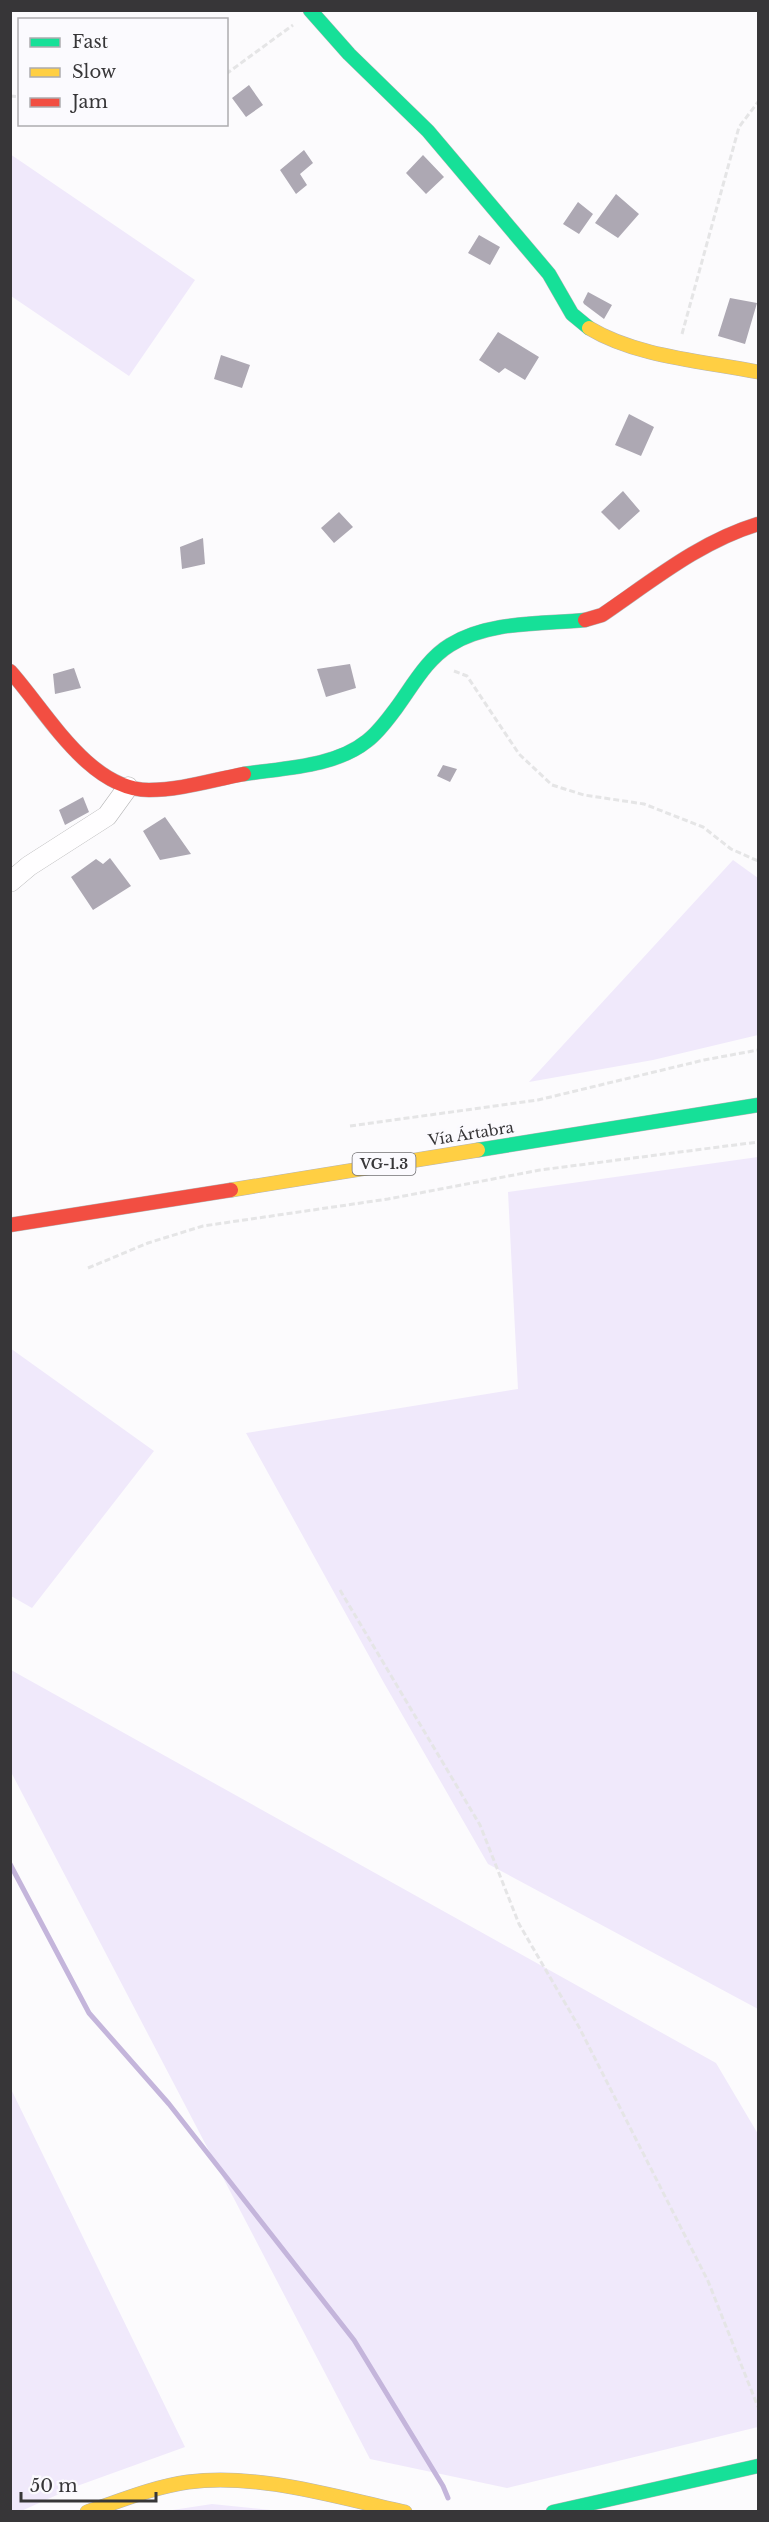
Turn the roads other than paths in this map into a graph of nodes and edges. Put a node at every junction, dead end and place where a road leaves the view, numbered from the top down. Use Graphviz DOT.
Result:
graph roads {
  1 [pos="310,11"];
  2 [pos="759,372"];
  3 [pos="759,524"];
  4 [pos="10,670"];
  5 [pos="128,787"];
  6 [pos="10,882"];
  7 [pos="759,1104"];
  8 [pos="10,1225"];
  9 [pos="759,2466"];
  10 [pos="87,2511"];
  11 [pos="405,2511"];
  12 [pos="553,2511"];
  1 -- 2 [label="main road"];
  3 -- 5 [label="main road"];
  4 -- 5 [label="main road"];
  5 -- 6 [label="street"];
  7 -- 8 [label="main road, Vía Ártabra / VG-1.3"];
  9 -- 12 [label="main road"];
  10 -- 11 [label="main road"];
}
